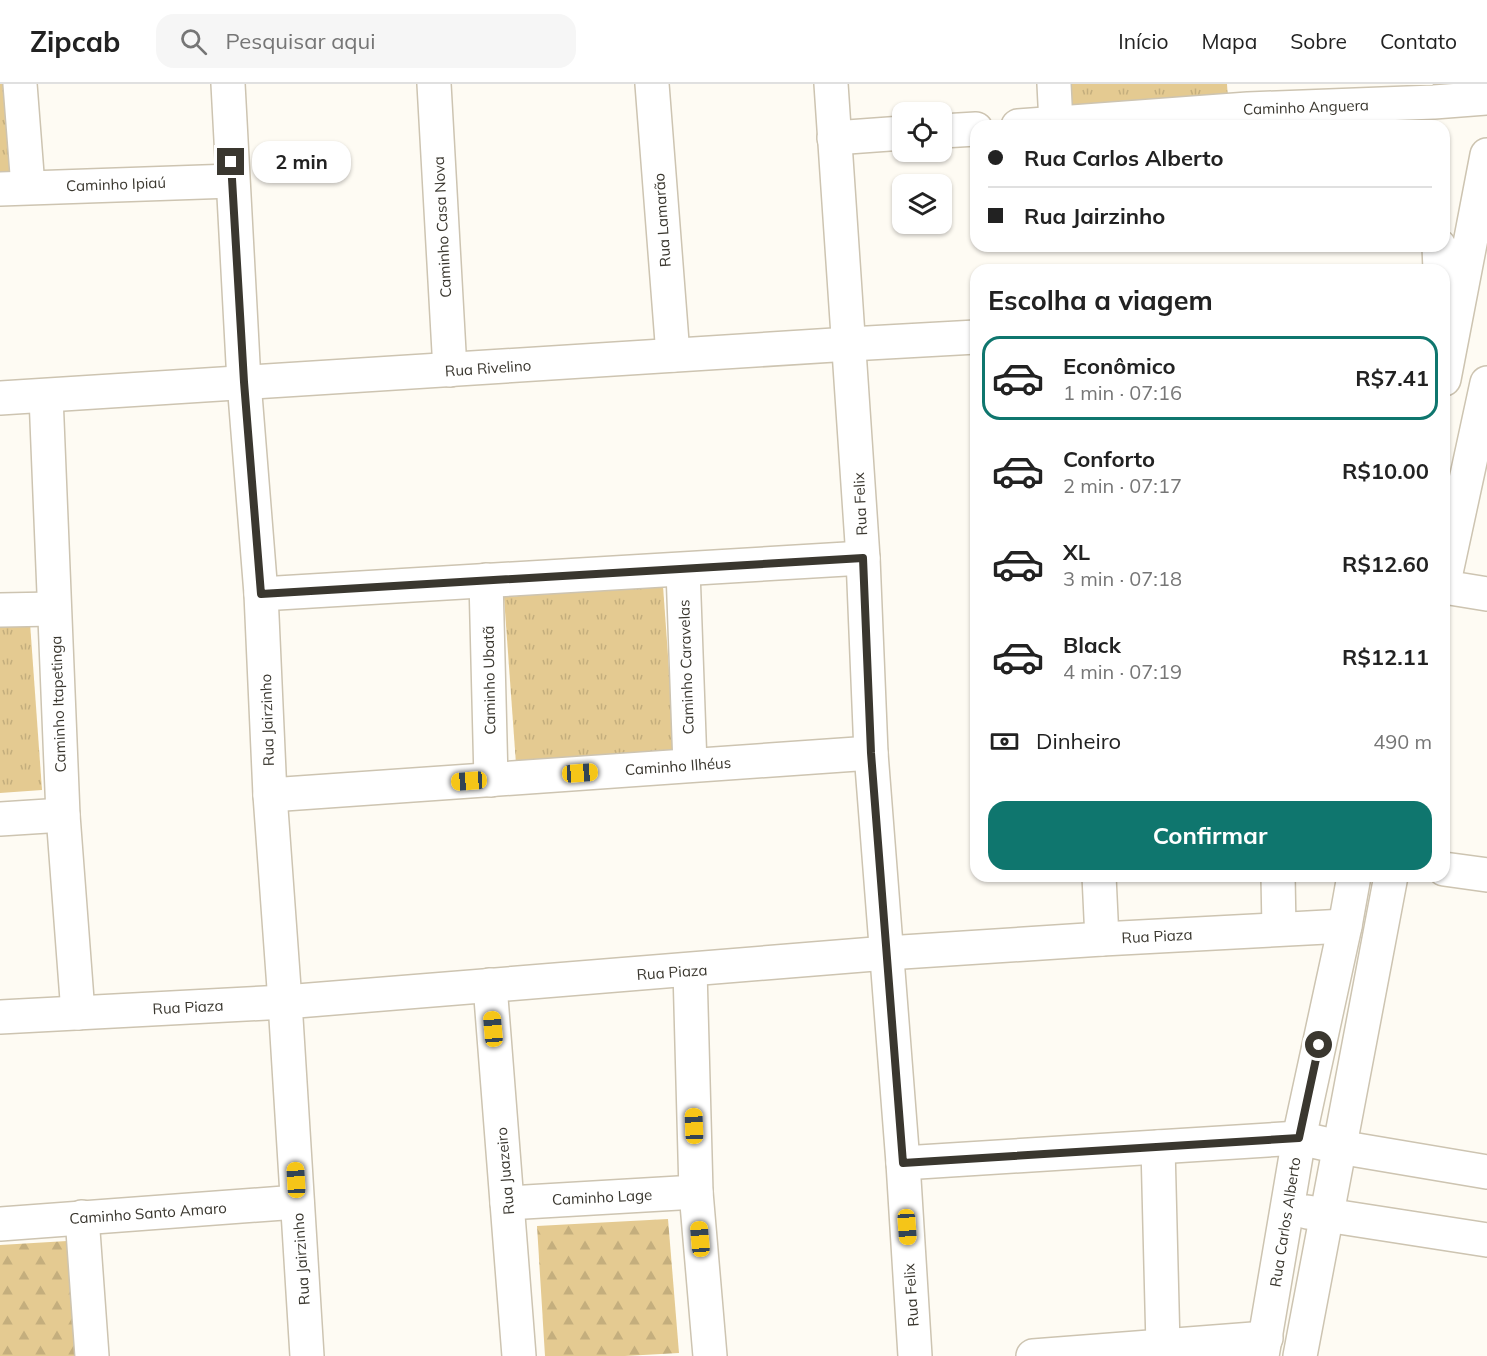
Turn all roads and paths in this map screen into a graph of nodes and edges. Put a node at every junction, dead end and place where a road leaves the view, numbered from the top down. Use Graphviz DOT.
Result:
graph roads {
  1 [pos="21,84"];
  2 [pos="228,84"];
  3 [pos="434,84"];
  4 [pos="652,84"];
  5 [pos="831,84"];
  6 [pos="1054,84"];
  7 [pos="1246,96"];
  8 [pos="1487,98"];
  9 [pos="1434,104"];
  10 [pos="1056,120"];
  11 [pos="1083,120"];
  12 [pos="970,129"];
  13 [pos="952,130"];
  14 [pos="892,134"];
  15 [pos="834,138"];
  16 [pos="1487,155"];
  17 [pos="232,181"];
  18 [pos="14,188"];
  19 [pos="1451,306"];
  20 [pos="970,337"];
  21 [pos="850,344"];
  22 [pos="673,355"];
  23 [pos="450,370"];
  24 [pos="244,382"];
  25 [pos="1487,383"];
  26 [pos="46,396"];
  27 [pos="0,398"];
  28 [pos="1450,554"];
  29 [pos="863,558"];
  30 [pos="683,570"];
  31 [pos="486,580"];
  32 [pos="1450,588"];
  33 [pos="261,594"];
  34 [pos="1487,594"];
  35 [pos="54,609"];
  36 [pos="0,610"];
  37 [pos="871,753"];
  38 [pos="690,765"];
  39 [pos="491,780"];
  40 [pos="270,795"];
  41 [pos="63,815"];
  42 [pos="0,819"];
  43 [pos="1450,869"];
  44 [pos="1487,875"];
  45 [pos="1099,882"];
  46 [pos="1278,882"];
  47 [pos="1353,882"];
  48 [pos="1390,882"];
  49 [pos="1345,926"];
  50 [pos="1279,929"];
  51 [pos="1102,939"];
  52 [pos="887,953"];
  53 [pos="690,970"];
  54 [pos="490,985"];
  55 [pos="285,1002"];
  56 [pos="78,1012"];
  57 [pos="0,1017"];
  58 [pos="1299,1138"];
  59 [pos="1158,1147"];
  60 [pos="1339,1147"];
  61 [pos="903,1163"];
  62 [pos="1487,1172"];
  63 [pos="696,1192"];
  64 [pos="297,1202"];
  65 [pos="507,1203"];
  66 [pos="1287,1208"];
  67 [pos="1327,1216"];
  68 [pos="82,1217"];
  69 [pos="0,1224"];
  70 [pos="1487,1240"];
  71 [pos="1163,1346"];
  72 [pos="1264,1347"];
  73 [pos="92,1356"];
  74 [pos="307,1356"];
  75 [pos="519,1356"];
  76 [pos="710,1356"];
  77 [pos="915,1356"];
  78 [pos="1033,1356"];
  79 [pos="1300,1356"];
  1 -- 18 [label="street"];
  2 -- 17 [label="street, Rua Jairzinho"];
  3 -- 23 [label="street, Caminho Casa Nova"];
  4 -- 22 [label="street, Rua Lamarão"];
  5 -- 15 [label="street, Rua Felix"];
  6 -- 10 [label="street"];
  7 -- 9 [label="street, Caminho Anguera"];
  7 -- 11 [label="street, Caminho Anguera"];
  8 -- 9 [label="street, Caminho Anguera"];
  12 -- 13 [label="street"];
  14 -- 15 [label="street"];
  15 -- 21 [label="street, Rua Felix"];
  16 -- 19 [label="street"];
  17 -- 18 [label="street, Caminho Ipiaú"];
  17 -- 24 [label="street, Rua Jairzinho"];
  20 -- 21 [label="street, Rua Rivelino"];
  21 -- 22 [label="street, Rua Rivelino"];
  21 -- 29 [label="street, Rua Felix"];
  22 -- 23 [label="street, Rua Rivelino"];
  23 -- 24 [label="street, Rua Rivelino"];
  24 -- 26 [label="street, Rua Rivelino"];
  24 -- 33 [label="street, Rua Jairzinho"];
  25 -- 28 [label="street"];
  26 -- 27 [label="street, Rua Rivelino"];
  26 -- 35 [label="street, Caminho Itapetinga"];
  29 -- 30 [label="street"];
  29 -- 37 [label="street, Rua Felix"];
  30 -- 31 [label="street"];
  30 -- 38 [label="street, Caminho Caravelas"];
  31 -- 33 [label="street"];
  31 -- 39 [label="street, Caminho Ubatã"];
  32 -- 34 [label="street"];
  33 -- 40 [label="street, Rua Jairzinho"];
  35 -- 36 [label="street"];
  35 -- 41 [label="street, Caminho Itapetinga"];
  37 -- 38 [label="street, Caminho Ilhéus"];
  37 -- 52 [label="street, Rua Felix"];
  38 -- 39 [label="street, Caminho Ilhéus"];
  39 -- 40 [label="street, Caminho Ilhéus"];
  40 -- 55 [label="street, Rua Jairzinho"];
  41 -- 42 [label="street"];
  41 -- 56 [label="street, Caminho Itapetinga"];
  43 -- 44 [label="street"];
  45 -- 51 [label="street"];
  46 -- 50 [label="street"];
  47 -- 49 [label="street, Rua Carlos Alberto"];
  48 -- 60 [label="street"];
  49 -- 50 [label="street, Rua Piaza"];
  49 -- 58 [label="street, Rua Carlos Alberto"];
  50 -- 51 [label="street, Rua Piaza"];
  51 -- 52 [label="street, Rua Piaza"];
  52 -- 53 [label="street, Rua Piaza"];
  52 -- 61 [label="street, Rua Felix"];
  53 -- 54 [label="street, Rua Piaza"];
  53 -- 63 [label="street"];
  54 -- 55 [label="street, Rua Piaza"];
  54 -- 65 [label="street, Rua Juazeiro"];
  55 -- 56 [label="street, Rua Piaza"];
  55 -- 64 [label="street, Rua Jairzinho"];
  56 -- 57 [label="street, Rua Piaza"];
  58 -- 59 [label="street"];
  58 -- 60 [label="street"];
  58 -- 66 [label="street, Rua Carlos Alberto"];
  59 -- 61 [label="street"];
  59 -- 71 [label="street"];
  60 -- 62 [label="street"];
  60 -- 67 [label="street"];
  61 -- 77 [label="street, Rua Felix"];
  63 -- 65 [label="street, Caminho Lage"];
  63 -- 76 [label="street"];
  64 -- 68 [label="street, Caminho Santo Amaro"];
  64 -- 74 [label="street, Rua Jairzinho"];
  65 -- 75 [label="street, Rua Juazeiro"];
  66 -- 67 [label="street"];
  66 -- 72 [label="street, Rua Carlos Alberto"];
  67 -- 70 [label="street"];
  67 -- 79 [label="street"];
  68 -- 69 [label="street, Caminho Santo Amaro"];
  68 -- 73 [label="street"];
  71 -- 72 [label="street"];
  71 -- 78 [label="street"];
}
